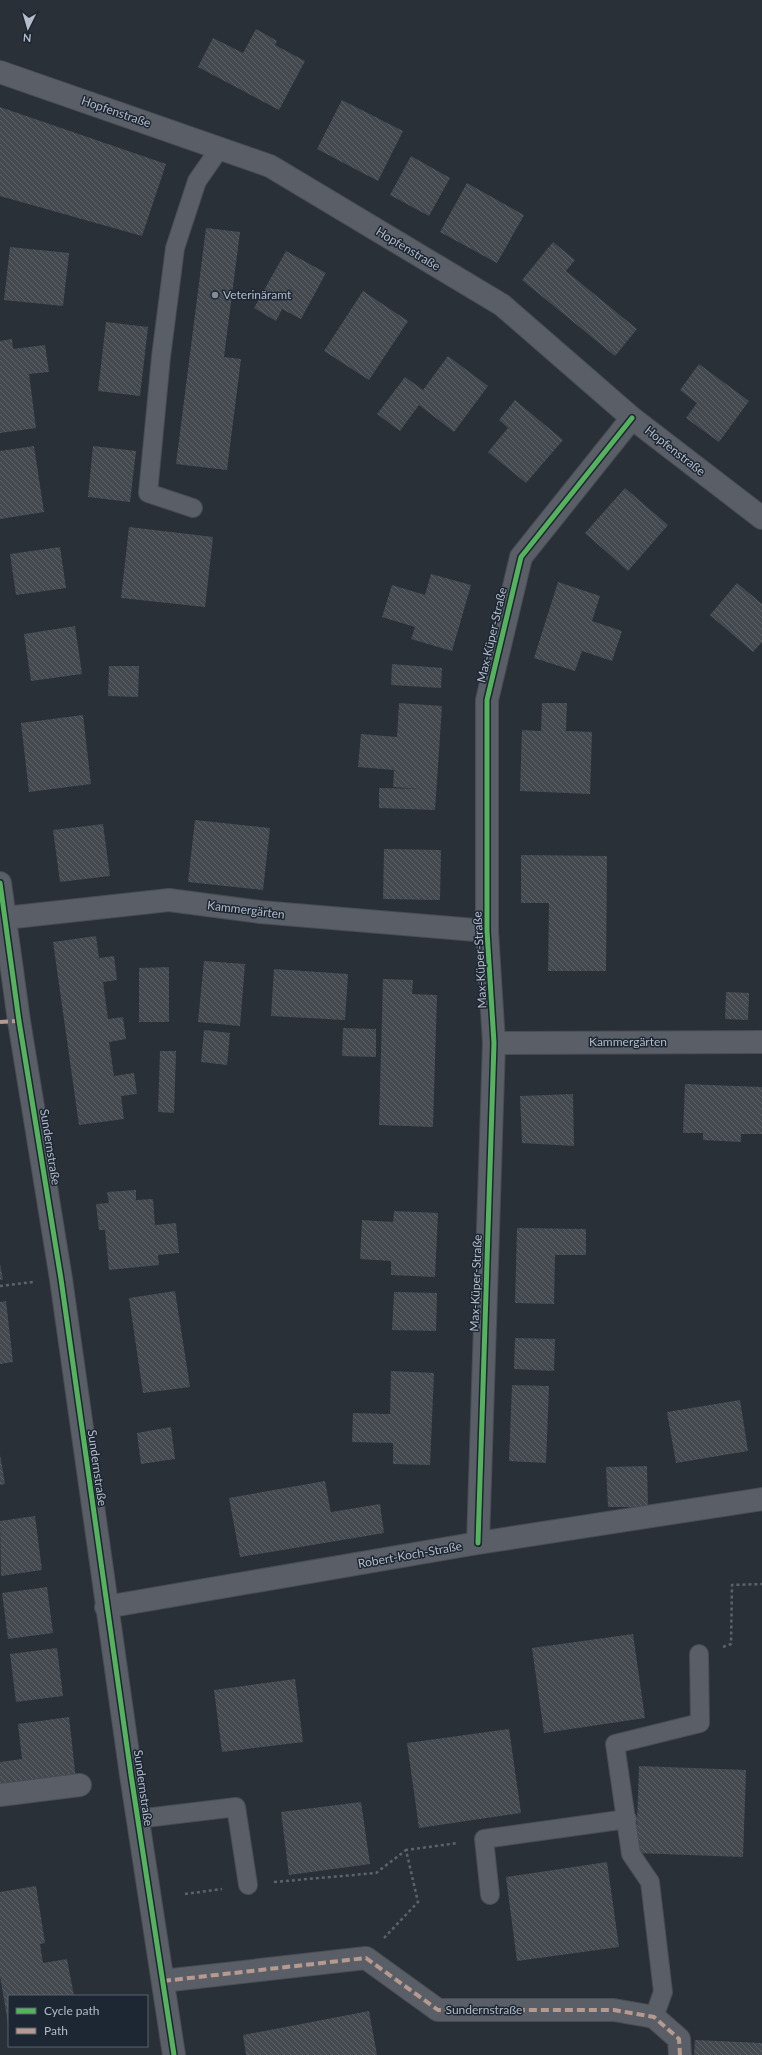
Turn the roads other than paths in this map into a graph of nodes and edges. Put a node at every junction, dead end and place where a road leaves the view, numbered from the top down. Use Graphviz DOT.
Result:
graph roads {
  1 [pos="0,72"];
  2 [pos="220,148"];
  3 [pos="632,418"];
  4 [pos="193,508"];
  5 [pos="762,518"];
  6 [pos="0,883"];
  7 [pos="5,918"];
  8 [pos="487,931"];
  9 [pos="762,1042"];
  10 [pos="494,1043"];
  11 [pos="762,1498"];
  12 [pos="478,1544"];
  13 [pos="106,1607"];
  14 [pos="699,1654"];
  15 [pos="80,1784"];
  16 [pos="0,1795"];
  17 [pos="137,1819"];
  18 [pos="627,1819"];
  19 [pos="248,1885"];
  20 [pos="490,1896"];
  21 [pos="163,1980"];
  22 [pos="654,2017"];
  23 [pos="174,2055"];
  24 [pos="680,2055"];
  1 -- 2 [label="street, Hopfenstraße"];
  2 -- 3 [label="street, Hopfenstraße"];
  2 -- 4 [label="lane"];
  3 -- 5 [label="street, Hopfenstraße"];
  3 -- 8 [label="street, Max-Küper-Straße"];
  6 -- 7 [label="street, Sundernstraße"];
  7 -- 8 [label="street, Kammergärten"];
  7 -- 13 [label="street, Sundernstraße"];
  8 -- 10 [label="street, Max-Küper-Straße"];
  9 -- 10 [label="street, Kammergärten"];
  10 -- 12 [label="street, Max-Küper-Straße"];
  11 -- 12 [label="street, Robert-Koch-Straße"];
  12 -- 13 [label="street, Robert-Koch-Straße"];
  13 -- 17 [label="street, Sundernstraße"];
  14 -- 18 [label="lane"];
  15 -- 16 [label="street"];
  17 -- 19 [label="lane"];
  17 -- 21 [label="street, Sundernstraße"];
  18 -- 20 [label="lane"];
  18 -- 22 [label="lane"];
  21 -- 22 [label="street, Sundernstraße"];
  21 -- 23 [label="street, Sundernstraße"];
  22 -- 24 [label="street"];
}
